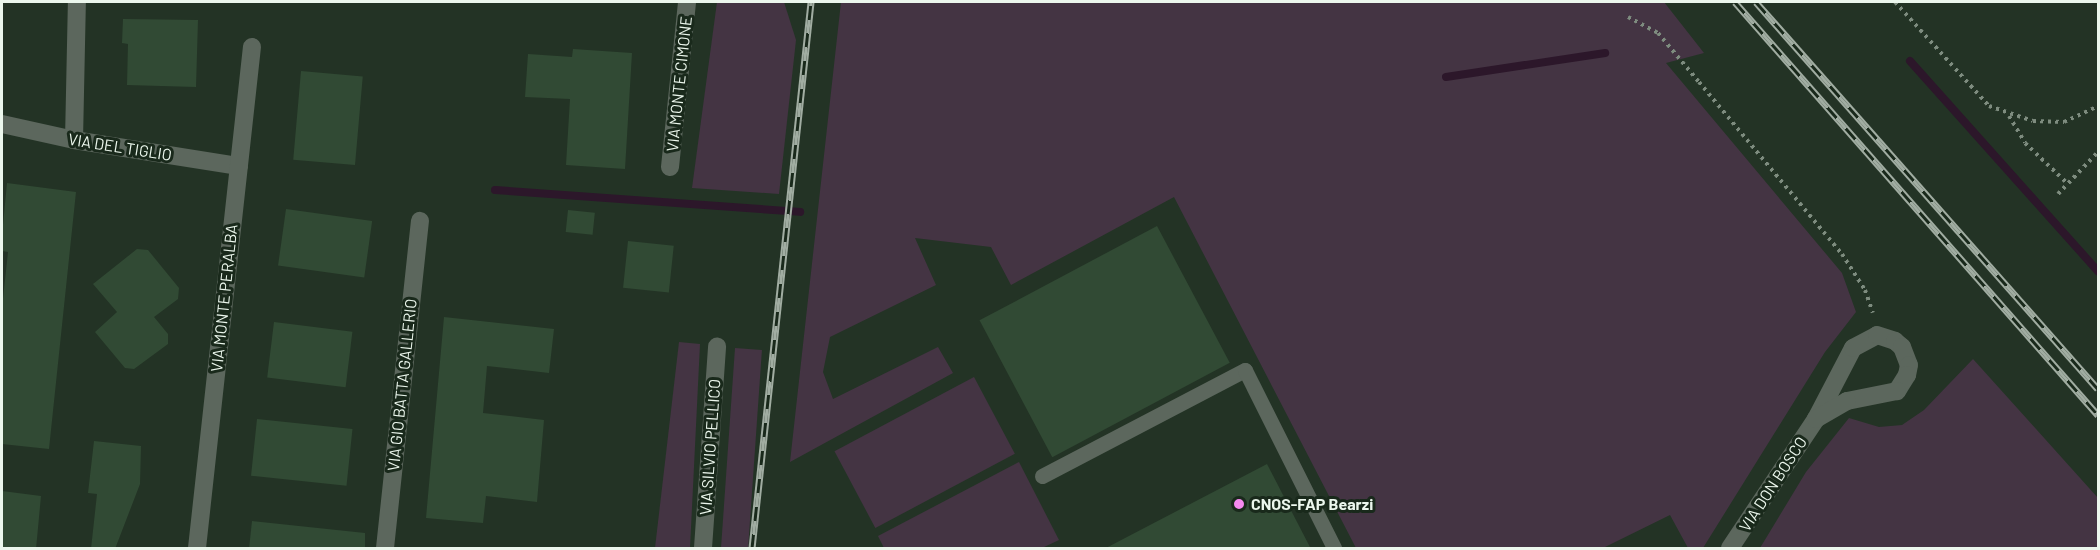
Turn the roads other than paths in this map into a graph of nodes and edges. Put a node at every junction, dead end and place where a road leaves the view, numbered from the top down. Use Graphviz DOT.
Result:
graph roads {
  1 [pos="77,2"];
  2 [pos="687,2"];
  3 [pos="252,47"];
  4 [pos="2,124"];
  5 [pos="74,140"];
  6 [pos="239,166"];
  7 [pos="670,167"];
  8 [pos="420,221"];
  9 [pos="717,346"];
  10 [pos="1816,419"];
  11 [pos="1042,476"];
  12 [pos="197,549"];
  13 [pos="385,549"];
  14 [pos="703,549"];
  15 [pos="1334,549"];
  16 [pos="1730,549"];
  1 -- 5 [label="street"];
  2 -- 7 [label="street, VIA MONTE CIMONE"];
  3 -- 6 [label="street, VIA MONTE PERALBA"];
  4 -- 5 [label="street, VIA DEL TIGLIO"];
  5 -- 6 [label="street, VIA DEL TIGLIO"];
  6 -- 12 [label="street, VIA MONTE PERALBA"];
  8 -- 13 [label="street, VIA GIO BATTA GALLERIO"];
  9 -- 14 [label="street, VIA SILVIO PELLICO"];
  10 -- 10 [label="street, VIA DON BOSCO"];
  10 -- 16 [label="street, VIA DON BOSCO"];
  11 -- 15 [label="lane"];
}
